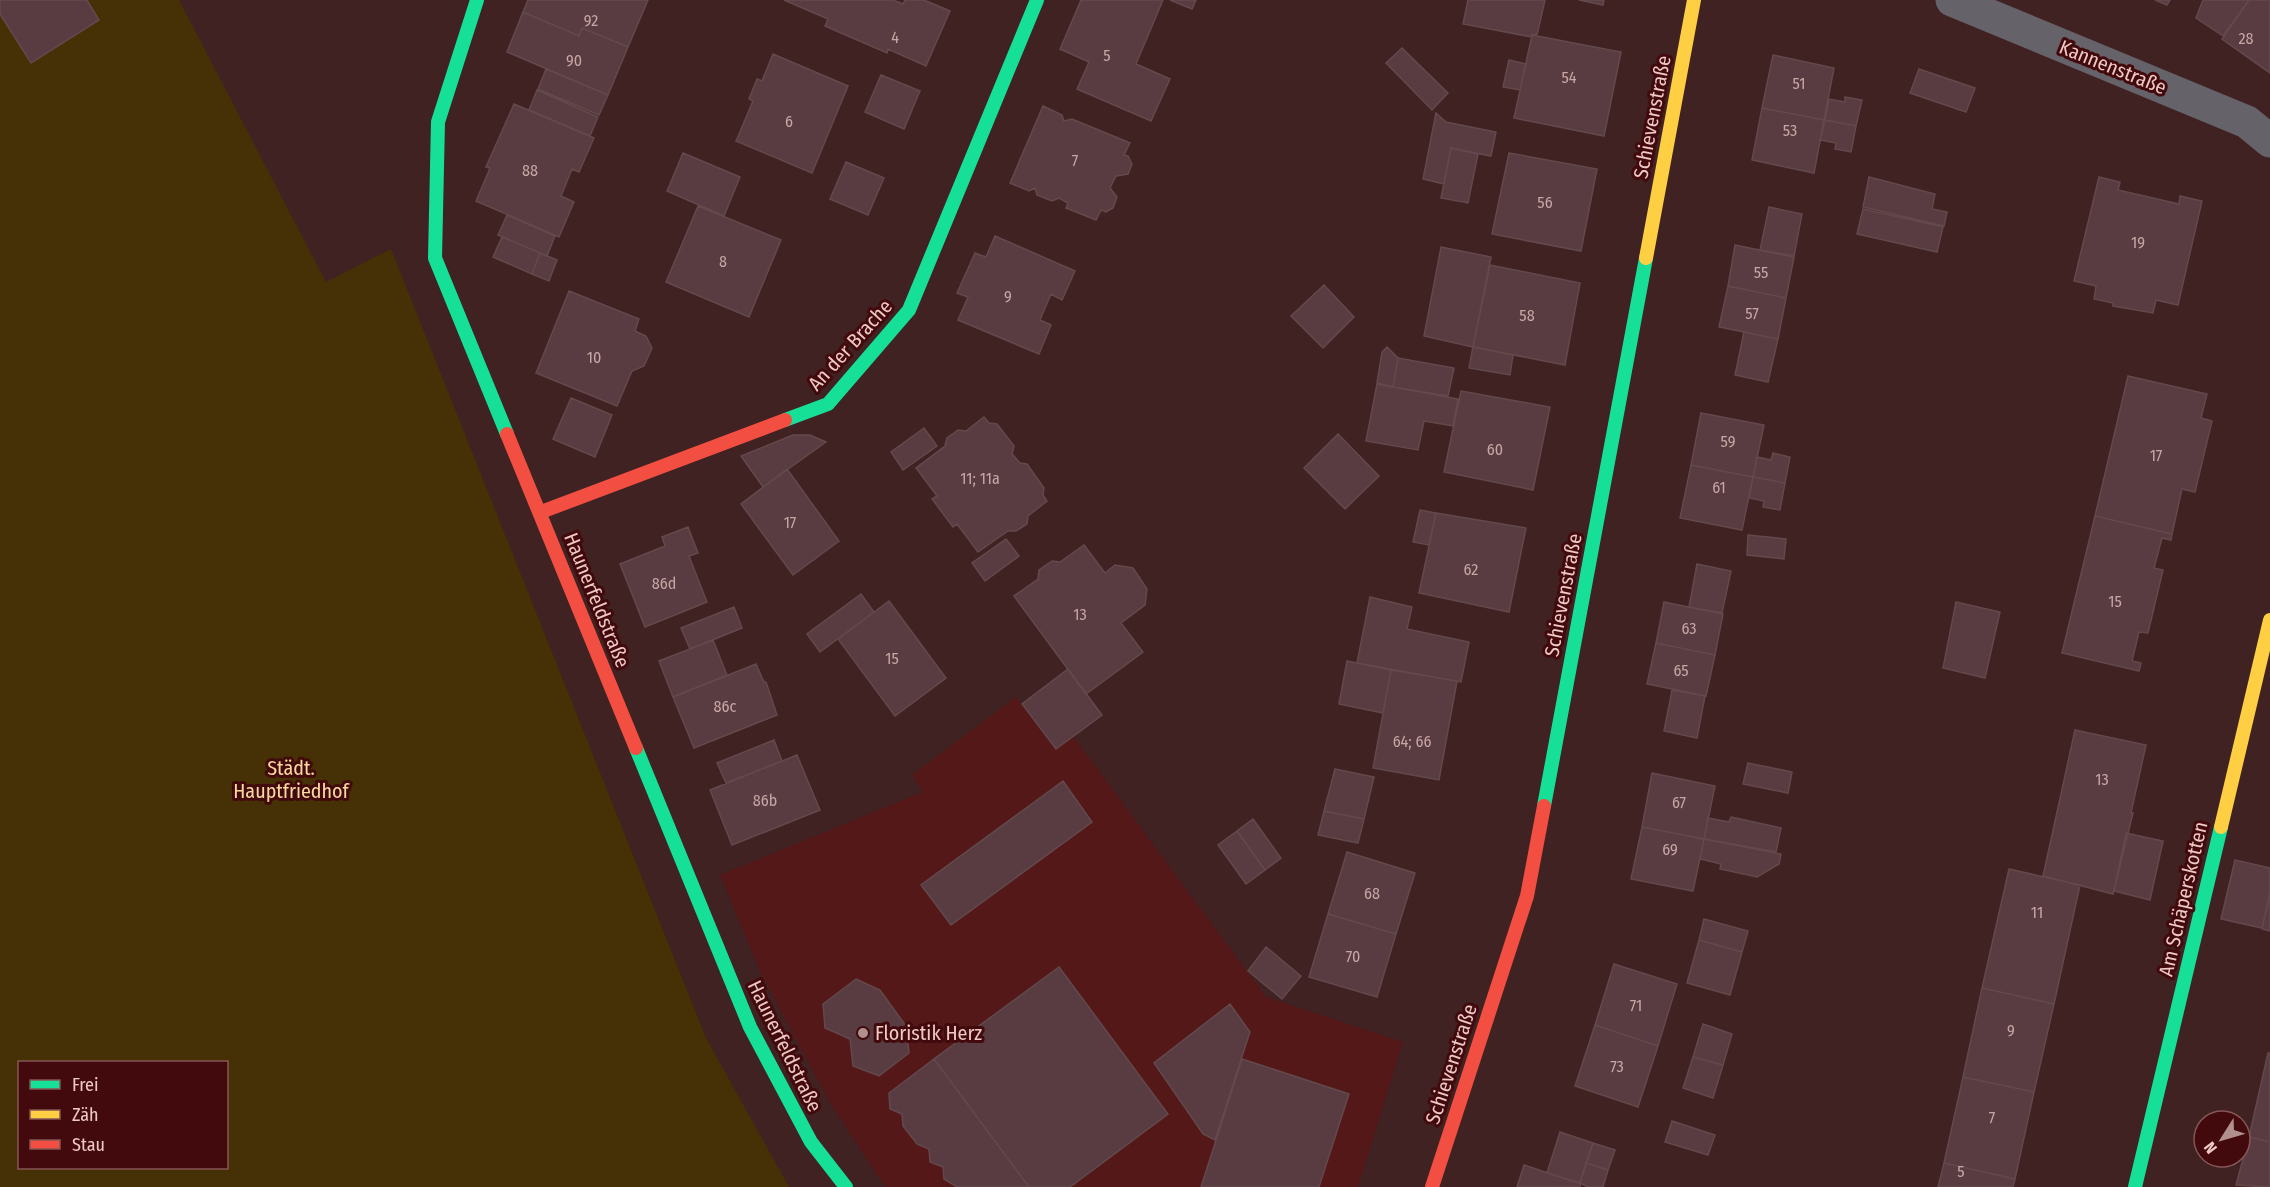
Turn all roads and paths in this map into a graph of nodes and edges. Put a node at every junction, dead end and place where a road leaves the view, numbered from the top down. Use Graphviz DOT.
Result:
graph roads {
  1 [pos="477,0"];
  2 [pos="1036,0"];
  3 [pos="1694,0"];
  4 [pos="1952,0"];
  5 [pos="2270,141"];
  6 [pos="541,512"];
  7 [pos="2270,620"];
  8 [pos="846,1187"];
  9 [pos="1432,1187"];
  10 [pos="2135,1187"];
  1 -- 6 [label="street, Haunerfeldstraße"];
  2 -- 6 [label="street, An der Brache"];
  3 -- 9 [label="street, Schievenstraße"];
  4 -- 5 [label="street, Kannenstraße"];
  6 -- 8 [label="street, Haunerfeldstraße"];
  7 -- 10 [label="street, Am Schäperskotten"];
}
